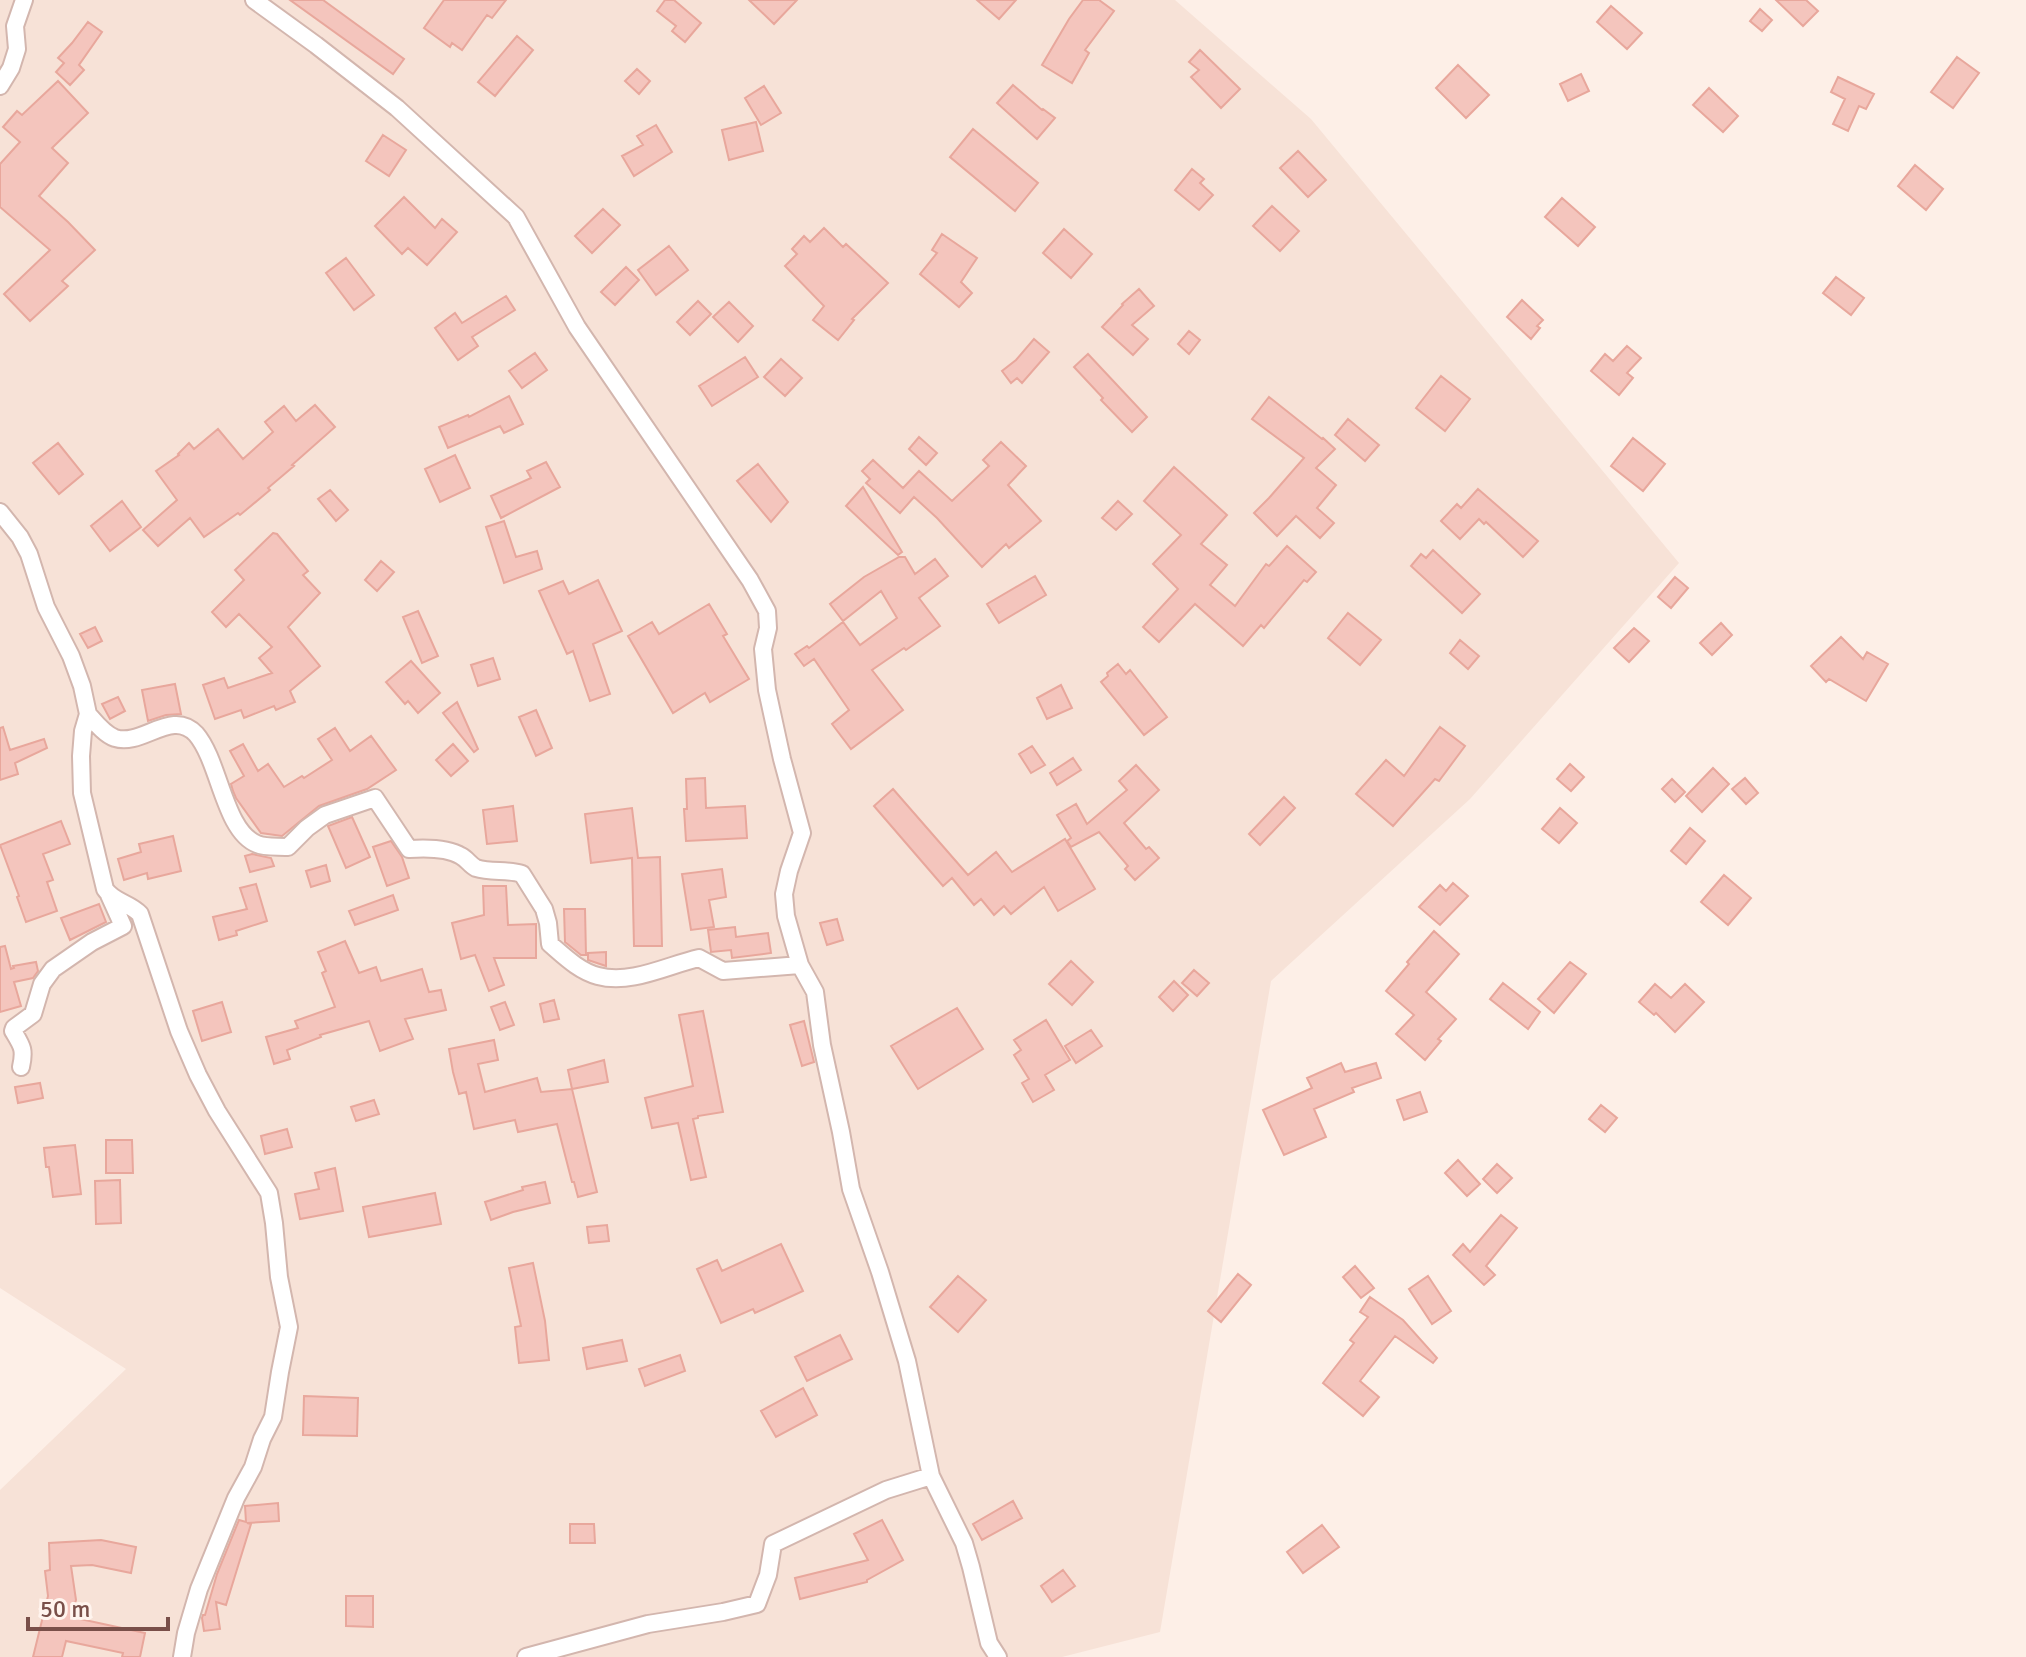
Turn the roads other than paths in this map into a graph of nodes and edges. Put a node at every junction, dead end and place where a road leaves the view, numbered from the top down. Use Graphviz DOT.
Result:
graph roads {
  1 [pos="24,0"];
  2 [pos="254,0"];
  3 [pos="0,86"];
  4 [pos="0,512"];
  5 [pos="88,714"];
  6 [pos="109,895"];
  7 [pos="800,965"];
  8 [pos="21,1067"];
  9 [pos="931,1476"];
  10 [pos="182,1657"];
  11 [pos="526,1657"];
  12 [pos="998,1657"];
  1 -- 3 [label="street"];
  2 -- 7 [label="street"];
  4 -- 5 [label="street"];
  5 -- 6 [label="street"];
  5 -- 7 [label="street"];
  6 -- 8 [label="street"];
  6 -- 10 [label="street"];
  7 -- 9 [label="street"];
  9 -- 11 [label="street"];
  9 -- 12 [label="street"];
}
